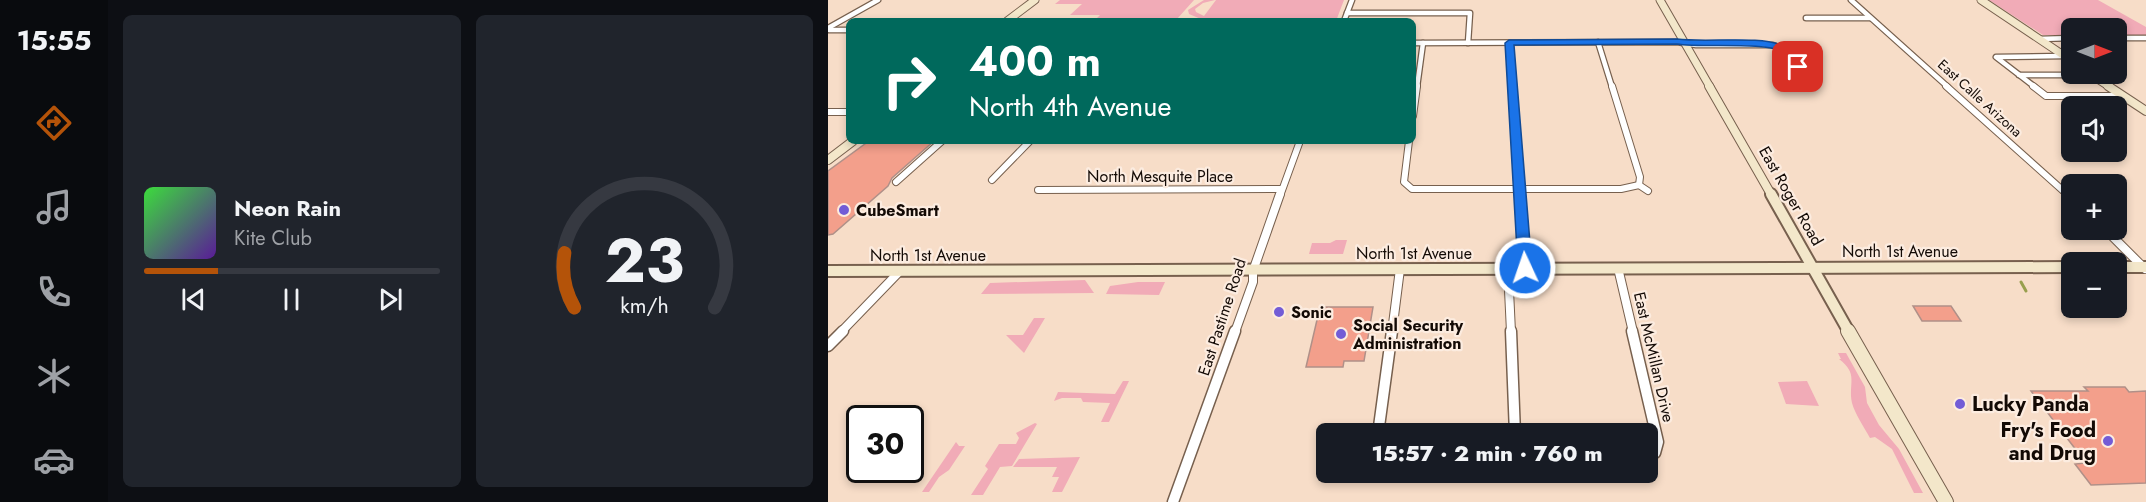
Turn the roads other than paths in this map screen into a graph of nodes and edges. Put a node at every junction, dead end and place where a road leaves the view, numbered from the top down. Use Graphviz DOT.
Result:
graph roads {
  1 [pos="878,0"];
  2 [pos="1035,0"];
  3 [pos="1352,0"];
  4 [pos="1660,0"];
  5 [pos="1851,0"];
  6 [pos="1981,0"];
  7 [pos="1347,13"];
  8 [pos="847,18"];
  9 [pos="1011,18"];
  10 [pos="1345,18"];
  11 [pos="1806,18"];
  12 [pos="1870,18"];
  13 [pos="846,19"];
  14 [pos="828,29"];
  15 [pos="846,30"];
  16 [pos="2127,38"];
  17 [pos="2039,39"];
  18 [pos="2061,39"];
  19 [pos="2144,39"];
  20 [pos="1598,42"];
  21 [pos="1416,43"];
  22 [pos="1423,43"];
  23 [pos="1468,43"];
  24 [pos="1509,43"];
  25 [pos="1685,43"];
  26 [pos="2061,54"];
  27 [pos="2061,59"];
  28 [pos="1798,67"];
  29 [pos="2061,74"];
  30 [pos="2019,75"];
  31 [pos="2106,84"];
  32 [pos="1416,94"];
  33 [pos="2061,96"];
  34 [pos="2123,96"];
  35 [pos="2127,99"];
  36 [pos="2146,111"];
  37 [pos="828,112"];
  38 [pos="846,112"];
  39 [pos="849,144"];
  40 [pos="939,144"];
  41 [pos="1027,144"];
  42 [pos="1299,144"];
  43 [pos="1409,144"];
  44 [pos="828,160"];
  45 [pos="992,180"];
  46 [pos="896,182"];
  47 [pos="1639,185"];
  48 [pos="1038,189"];
  49 [pos="1282,189"];
  50 [pos="1520,189"];
  51 [pos="2061,189"];
  52 [pos="1648,191"];
  53 [pos="2117,240"];
  54 [pos="2061,267"];
  55 [pos="2127,267"];
  56 [pos="1525,268"];
  57 [pos="1618,268"];
  58 [pos="1813,268"];
  59 [pos="2145,268"];
  60 [pos="1401,269"];
  61 [pos="1508,269"];
  62 [pos="828,271"];
  63 [pos="1253,271"];
  64 [pos="899,272"];
  65 [pos="828,346"];
  66 [pos="1380,423"];
  67 [pos="1515,423"];
  68 [pos="1654,423"];
  69 [pos="1173,502"];
  70 [pos="1946,502"];
  1 -- 8 [label="street"];
  2 -- 9 [label="main road"];
  3 -- 7 [label="street"];
  4 -- 25 [label="main road, East Roger Road"];
  5 -- 12 [label="street, East Calle Arizona"];
  6 -- 17 [label="main road"];
  7 -- 10 [label="street"];
  7 -- 23 [label="street"];
  11 -- 12 [label="street"];
  12 -- 51 [label="street, East Calle Arizona"];
  13 -- 14 [label="street"];
  14 -- 15 [label="street"];
  16 -- 19 [label="street"];
  17 -- 18 [label="street"];
  17 -- 26 [label="main road"];
  20 -- 24 [label="street"];
  20 -- 25 [label="street"];
  20 -- 47 [label="street"];
  21 -- 22 [label="street"];
  22 -- 23 [label="street"];
  22 -- 32 [label="street"];
  23 -- 24 [label="street"];
  24 -- 50 [label="street"];
  25 -- 28 [label="street"];
  25 -- 58 [label="main road, East Roger Road"];
  27 -- 30 [label="street"];
  29 -- 30 [label="street"];
  30 -- 33 [label="street"];
  31 -- 34 [label="main road"];
  35 -- 36 [label="main road"];
  37 -- 38 [label="street"];
  39 -- 44 [label="main road"];
  40 -- 46 [label="street"];
  41 -- 45 [label="street"];
  42 -- 49 [label="street, East Pastime Road"];
  43 -- 50 [label="street"];
  47 -- 50 [label="street"];
  47 -- 52 [label="street"];
  48 -- 49 [label="street, North Mesquite Place"];
  49 -- 63 [label="street, East Pastime Road"];
  50 -- 56 [label="street"];
  53 -- 59 [label="street"];
  54 -- 58 [label="main road, North 1st Avenue"];
  55 -- 59 [label="main road"];
  56 -- 57 [label="main road, North 1st Avenue"];
  56 -- 61 [label="main road, North 1st Avenue"];
  57 -- 58 [label="main road, North 1st Avenue"];
  57 -- 68 [label="street, East McMillan Drive"];
  58 -- 70 [label="main road, East Roger Road"];
  60 -- 61 [label="main road, North 1st Avenue"];
  60 -- 63 [label="main road, North 1st Avenue"];
  60 -- 66 [label="street"];
  61 -- 67 [label="street"];
  62 -- 64 [label="main road, North 1st Avenue"];
  63 -- 64 [label="main road, North 1st Avenue"];
  63 -- 69 [label="street, East Pastime Road"];
  64 -- 65 [label="street"];
}
